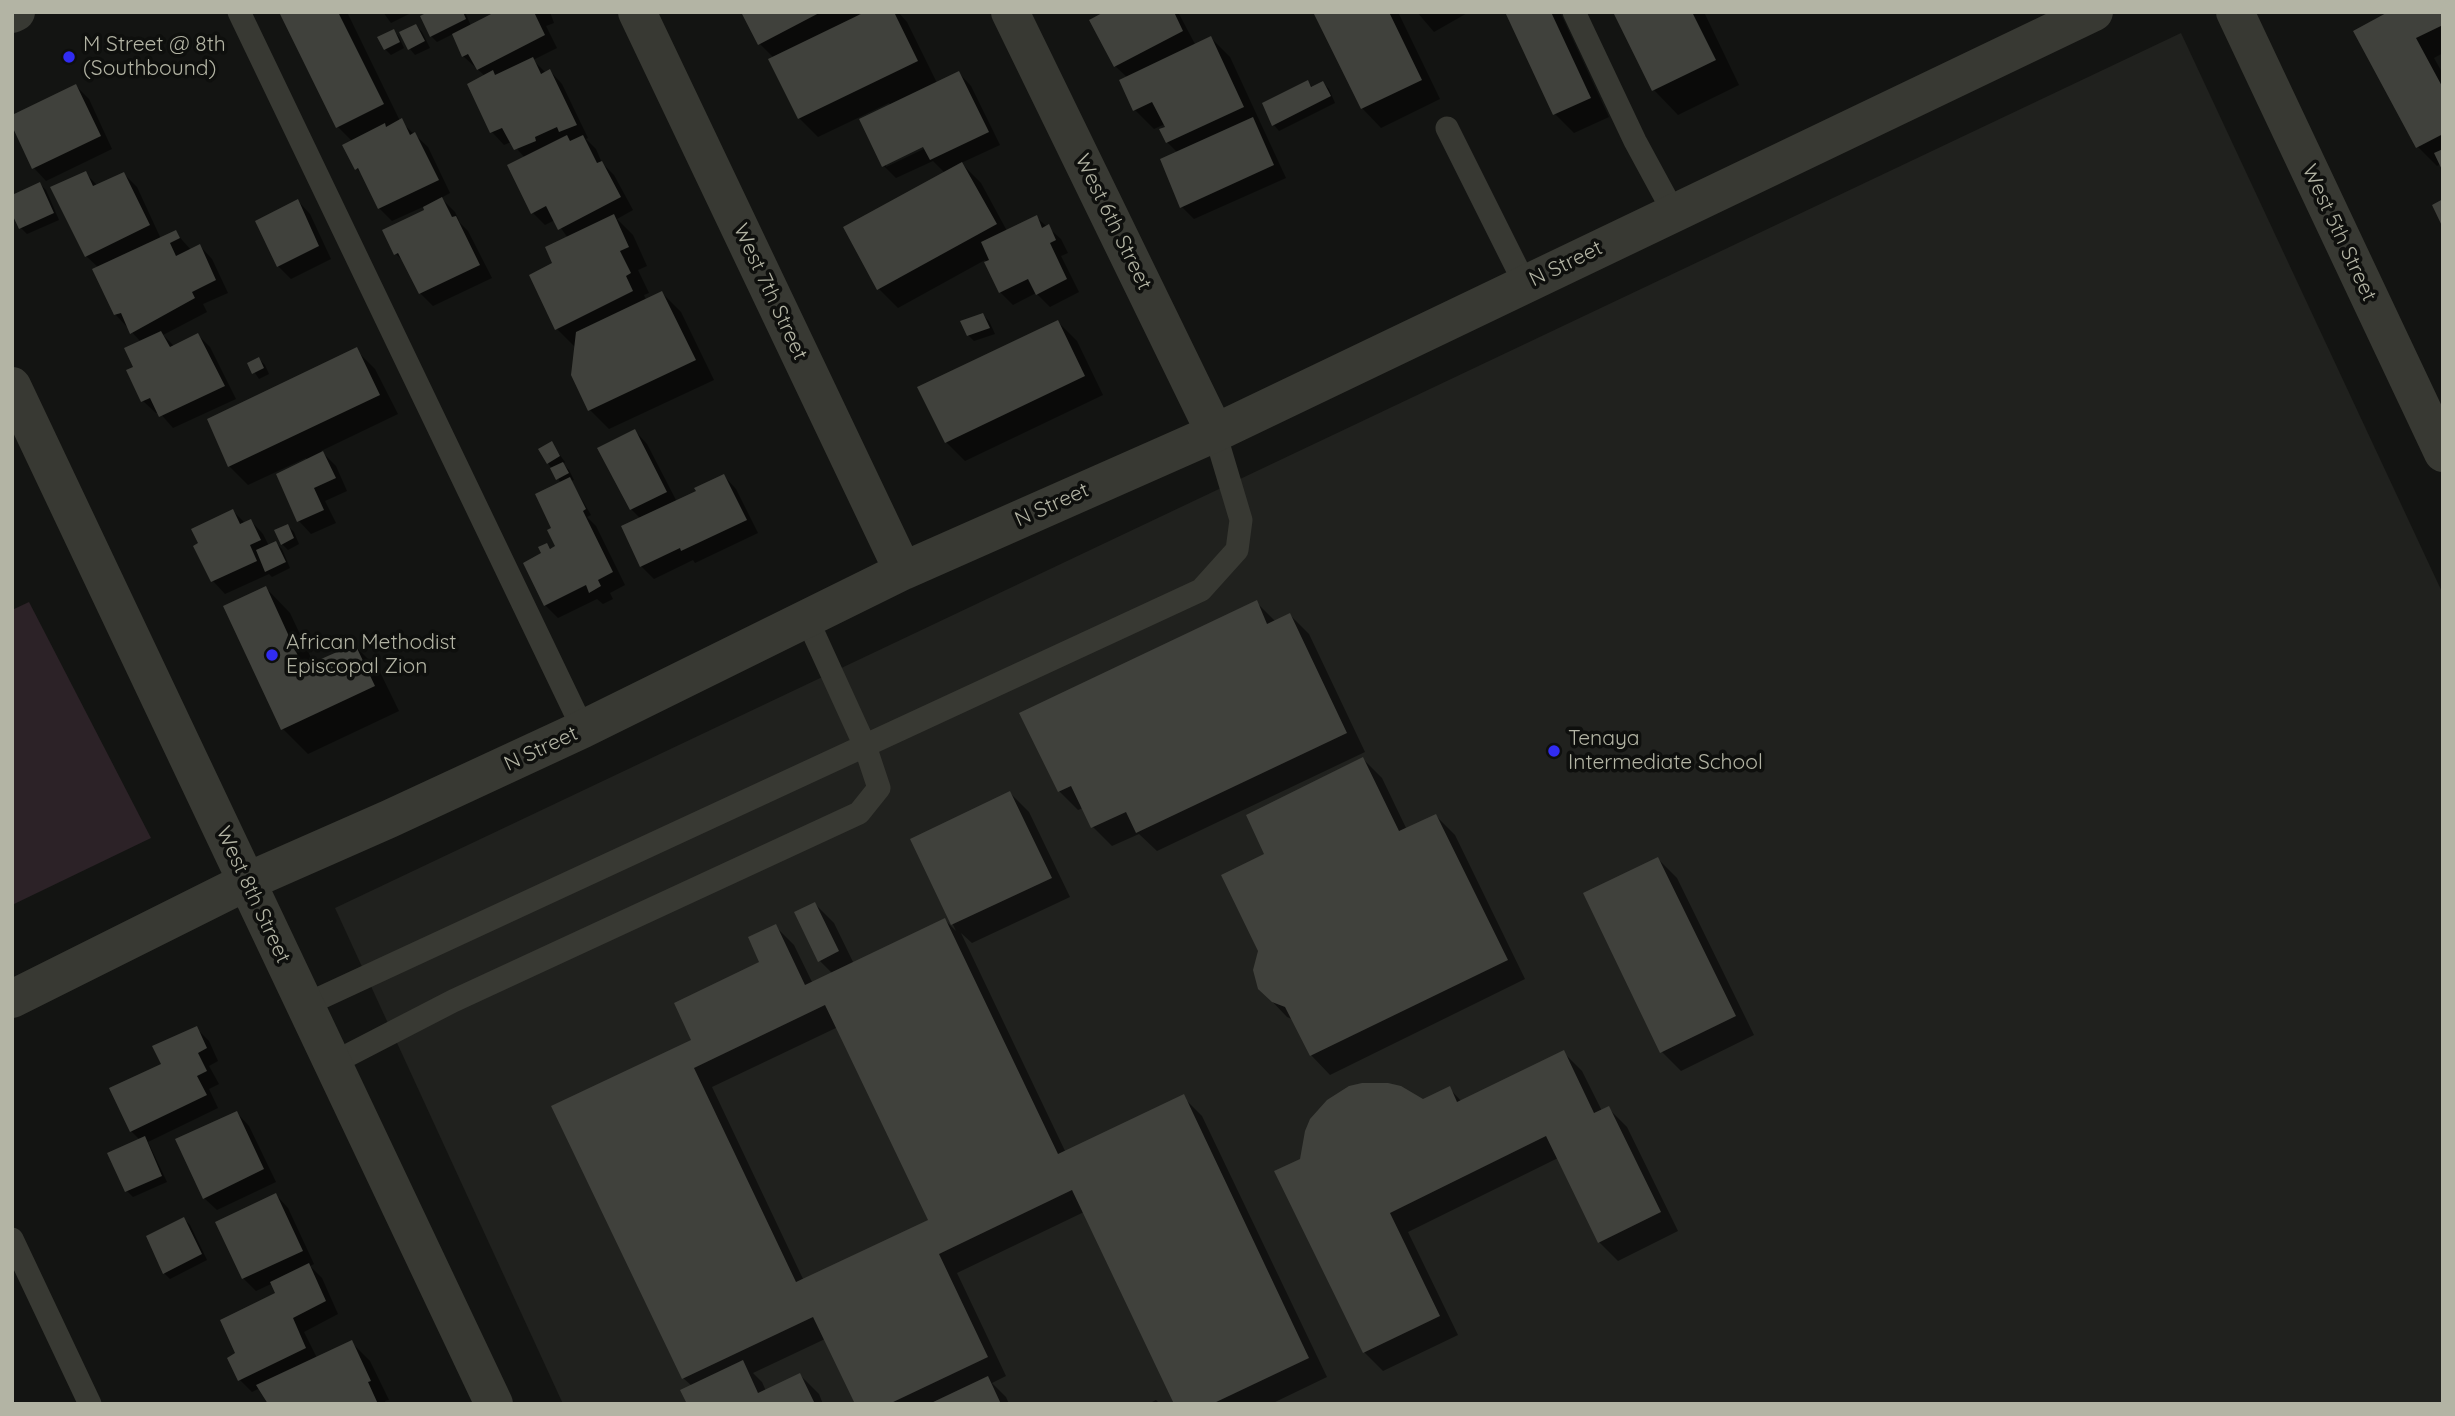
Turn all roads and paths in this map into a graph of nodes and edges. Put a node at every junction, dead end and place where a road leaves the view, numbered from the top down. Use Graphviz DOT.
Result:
graph roads {
  1 [pos="239,12"];
  2 [pos="637,12"];
  3 [pos="1010,12"];
  4 [pos="1574,12"];
  5 [pos="2094,12"];
  6 [pos="2235,12"];
  7 [pos="1447,128"];
  8 [pos="1674,213"];
  9 [pos="1525,284"];
  10 [pos="12,386"];
  11 [pos="1216,433"];
  12 [pos="2443,453"];
  13 [pos="903,571"];
  14 [pos="807,619"];
  15 [pos="583,729"];
  16 [pos="865,746"];
  17 [pos="246,882"];
  18 [pos="12,999"];
  19 [pos="305,1005"];
  20 [pos="333,1063"];
  21 [pos="12,1239"];
  22 [pos="90,1404"];
  23 [pos="494,1404"];
  1 -- 15 [label="lane"];
  2 -- 13 [label="street, West 7th Street"];
  3 -- 11 [label="street, West 6th Street"];
  4 -- 8 [label="lane"];
  5 -- 8 [label="street, N Street"];
  6 -- 12 [label="street, West 5th Street"];
  7 -- 9 [label="lane"];
  8 -- 9 [label="street, N Street"];
  9 -- 11 [label="street, N Street"];
  10 -- 17 [label="street, West 8th Street"];
  11 -- 13 [label="street, N Street"];
  11 -- 16 [label="lane"];
  13 -- 14 [label="street, N Street"];
  14 -- 15 [label="street, N Street"];
  14 -- 16 [label="lane"];
  15 -- 17 [label="street, N Street"];
  16 -- 19 [label="lane"];
  16 -- 20 [label="lane"];
  17 -- 18 [label="street, N Street"];
  17 -- 19 [label="street, West 8th Street"];
  19 -- 20 [label="street, West 8th Street"];
  20 -- 23 [label="street, West 8th Street"];
  21 -- 22 [label="lane"];
}
